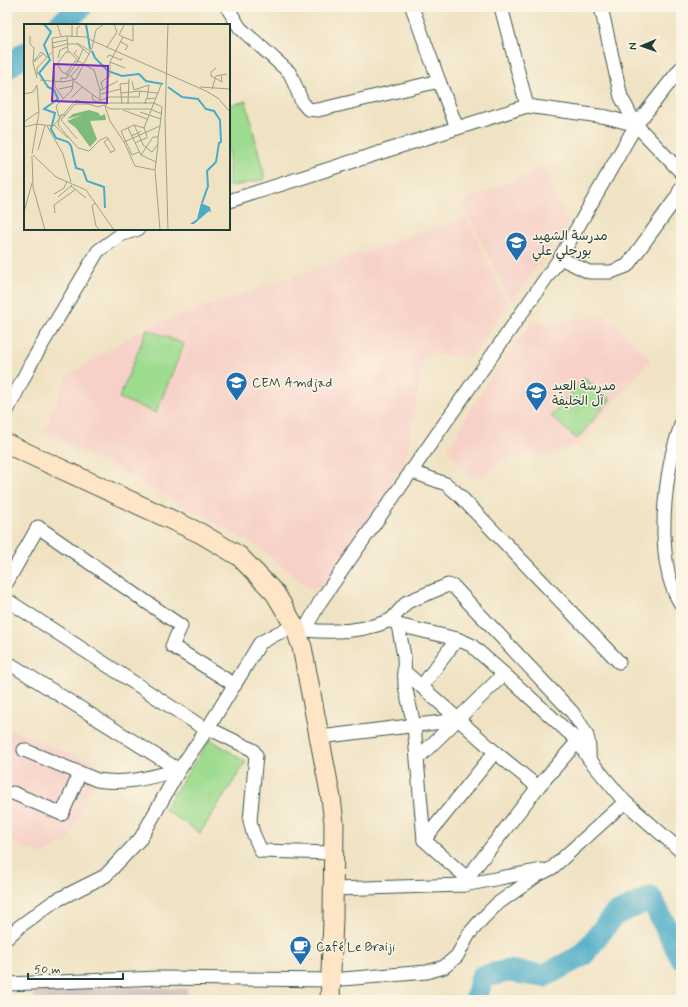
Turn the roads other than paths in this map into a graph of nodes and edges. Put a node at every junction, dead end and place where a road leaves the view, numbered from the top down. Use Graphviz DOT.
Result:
graph roads {
  1 [pos="227,7"];
  2 [pos="412,7"];
  3 [pos="501,7"];
  4 [pos="601,7"];
  5 [pos="681,68"];
  6 [pos="439,81"];
  7 [pos="527,106"];
  8 [pos="636,125"];
  9 [pos="457,128"];
  10 [pos="681,172"];
  11 [pos="681,188"];
  12 [pos="230,201"];
  13 [pos="135,230"];
  14 [pos="560,258"];
  15 [pos="7,411"];
  16 [pos="681,424"];
  17 [pos="7,444"];
  18 [pos="410,471"];
  19 [pos="7,582"];
  20 [pos="7,600"];
  21 [pos="681,604"];
  22 [pos="394,622"];
  23 [pos="299,630"];
  24 [pos="457,640"];
  25 [pos="7,662"];
  26 [pos="619,662"];
  27 [pos="404,671"];
  28 [pos="504,674"];
  29 [pos="235,685"];
  30 [pos="422,686"];
  31 [pos="458,720"];
  32 [pos="414,725"];
  33 [pos="208,728"];
  34 [pos="320,737"];
  35 [pos="578,741"];
  36 [pos="24,750"];
  37 [pos="495,752"];
  38 [pos="418,758"];
  39 [pos="589,760"];
  40 [pos="179,770"];
  41 [pos="80,773"];
  42 [pos="538,787"];
  43 [pos="13,793"];
  44 [pos="625,802"];
  45 [pos="424,840"];
  46 [pos="681,851"];
  47 [pos="334,853"];
  48 [pos="552,868"];
  49 [pos="465,881"];
  50 [pos="333,889"];
  51 [pos="7,938"];
  52 [pos="331,980"];
  53 [pos="7,984"];
  54 [pos="330,1000"];
  1 -- 6 [label="street"];
  2 -- 6 [label="street"];
  3 -- 7 [label="street"];
  4 -- 8 [label="street"];
  5 -- 8 [label="street"];
  6 -- 9 [label="street"];
  7 -- 8 [label="street"];
  7 -- 9 [label="street"];
  8 -- 10 [label="street"];
  8 -- 14 [label="street"];
  9 -- 12 [label="street"];
  11 -- 14 [label="street"];
  13 -- 15 [label="street"];
  14 -- 18 [label="street"];
  16 -- 21 [label="street"];
  17 -- 23 [label="main road"];
  18 -- 23 [label="street"];
  18 -- 26 [label="street"];
  19 -- 29 [label="street"];
  20 -- 33 [label="street"];
  22 -- 23 [label="street"];
  22 -- 24 [label="street"];
  22 -- 27 [label="street"];
  22 -- 39 [label="street"];
  23 -- 29 [label="street"];
  23 -- 34 [label="main road"];
  24 -- 28 [label="street"];
  24 -- 30 [label="street"];
  25 -- 40 [label="street"];
  27 -- 30 [label="street"];
  27 -- 32 [label="street"];
  28 -- 31 [label="street"];
  28 -- 35 [label="street"];
  29 -- 33 [label="street"];
  30 -- 31 [label="street"];
  31 -- 32 [label="street"];
  31 -- 37 [label="street"];
  31 -- 38 [label="street"];
  32 -- 34 [label="street"];
  32 -- 38 [label="street"];
  33 -- 40 [label="street"];
  33 -- 47 [label="street"];
  34 -- 47 [label="main road"];
  35 -- 39 [label="street"];
  35 -- 42 [label="street"];
  36 -- 41 [label="street"];
  37 -- 42 [label="street"];
  37 -- 45 [label="street"];
  38 -- 45 [label="street"];
  39 -- 44 [label="street"];
  40 -- 41 [label="street"];
  40 -- 51 [label="street"];
  41 -- 43 [label="street"];
  42 -- 49 [label="street"];
  44 -- 46 [label="street"];
  44 -- 48 [label="street"];
  45 -- 49 [label="street"];
  47 -- 50 [label="main road"];
  48 -- 49 [label="street"];
  48 -- 52 [label="street"];
  49 -- 50 [label="street"];
  50 -- 52 [label="main road"];
  52 -- 53 [label="street"];
  52 -- 54 [label="main road"];
}
